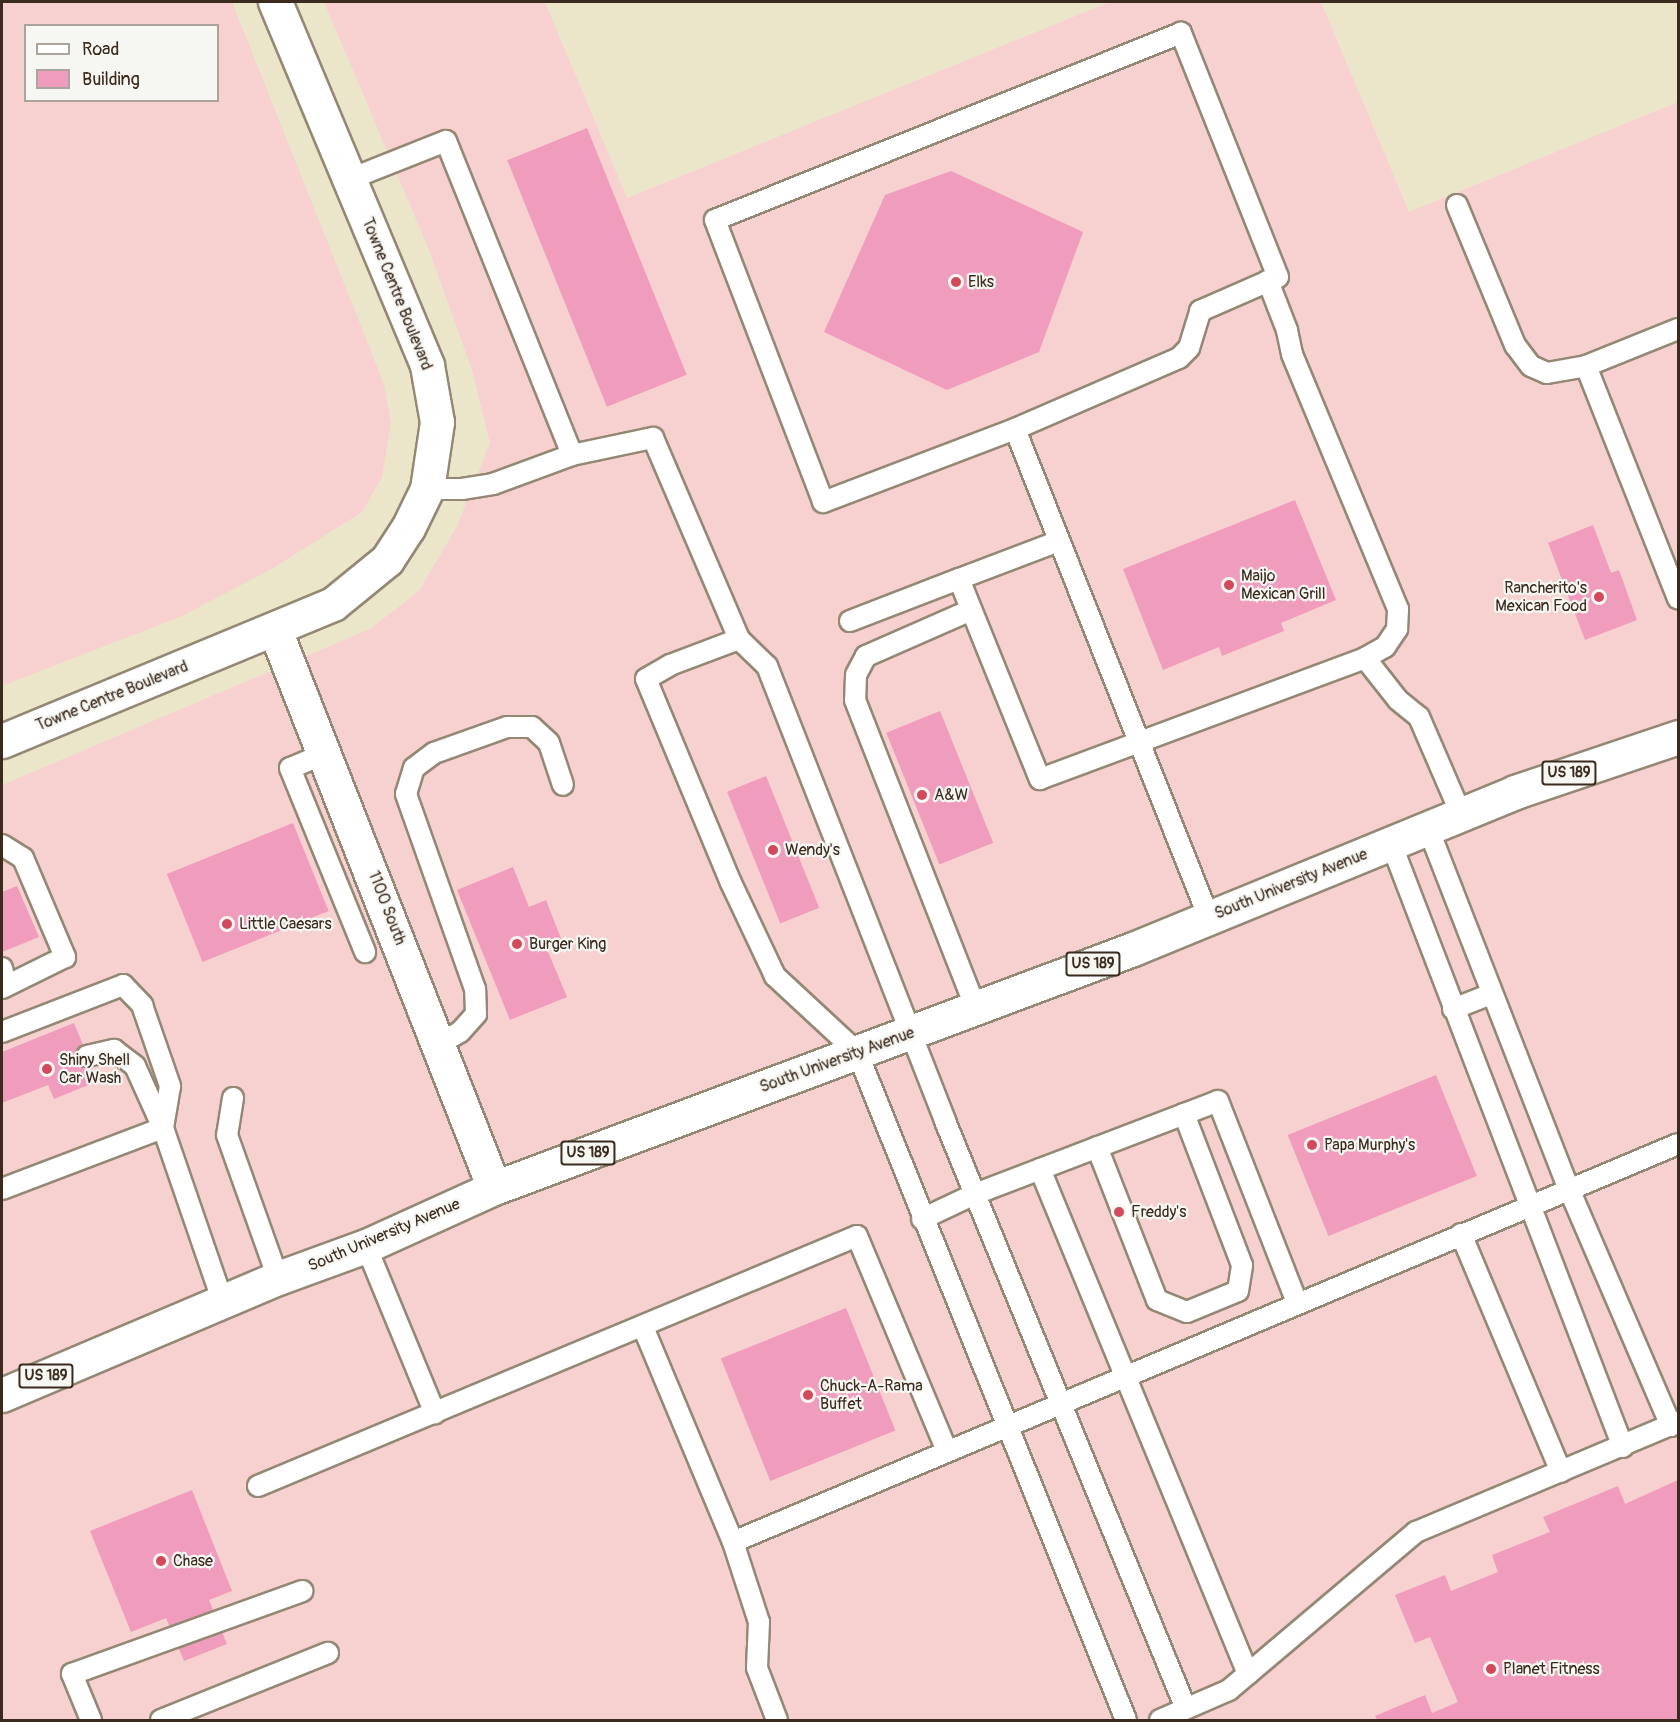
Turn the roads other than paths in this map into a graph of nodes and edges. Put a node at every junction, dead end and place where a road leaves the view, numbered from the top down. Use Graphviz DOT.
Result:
graph roads {
  1 [pos="275,2"];
  2 [pos="350,178"];
  3 [pos="1456,205"];
  4 [pos="1268,281"];
  5 [pos="1678,329"];
  6 [pos="1586,366"];
  7 [pos="1015,429"];
  8 [pos="572,455"];
  9 [pos="427,489"];
  10 [pos="1059,541"];
  11 [pos="959,579"];
  12 [pos="1678,598"];
  13 [pos="971,610"];
  14 [pos="850,621"];
  15 [pos="275,630"];
  16 [pos="739,639"];
  17 [pos="1365,658"];
  18 [pos="1678,737"];
  19 [pos="1138,740"];
  20 [pos="2,741"];
  21 [pos="326,753"];
  22 [pos="563,785"];
  23 [pos="1461,814"];
  24 [pos="1428,828"];
  25 [pos="1391,843"];
  26 [pos="2,845"];
  27 [pos="1209,918"];
  28 [pos="365,952"];
  29 [pos="3,981"];
  30 [pos="1491,994"];
  31 [pos="976,1008"];
  32 [pos="1453,1009"];
  33 [pos="2,1032"];
  34 [pos="910,1032"];
  35 [pos="439,1044"];
  36 [pos="857,1052"];
  37 [pos="87,1056"];
  38 [pos="233,1098"];
  39 [pos="1184,1114"];
  40 [pos="163,1128"];
  41 [pos="1678,1144"];
  42 [pos="1096,1148"];
  43 [pos="1040,1169"];
  44 [pos="494,1188"];
  45 [pos="2,1189"];
  46 [pos="1569,1189"];
  47 [pos="975,1194"];
  48 [pos="1531,1205"];
  49 [pos="922,1219"];
  50 [pos="1461,1234"];
  51 [pos="366,1246"];
  52 [pos="279,1278"];
  53 [pos="223,1302"];
  54 [pos="1297,1303"];
  55 [pos="643,1327"];
  56 [pos="1123,1376"];
  57 [pos="2,1395"];
  58 [pos="1061,1402"];
  59 [pos="435,1413"];
  60 [pos="1675,1424"];
  61 [pos="1006,1425"];
  62 [pos="1623,1447"];
  63 [pos="947,1451"];
  64 [pos="1561,1472"];
  65 [pos="258,1486"];
  66 [pos="733,1542"];
  67 [pos="302,1591"];
  68 [pos="328,1653"];
  69 [pos="1248,1674"];
  70 [pos="1186,1709"];
  71 [pos="91,1720"];
  72 [pos="161,1720"];
  73 [pos="777,1720"];
  74 [pos="1126,1720"];
  75 [pos="1160,1720"];
  1 -- 2 [label="main road, Towne Centre Boulevard"];
  2 -- 8 [label="lane"];
  2 -- 9 [label="main road, Towne Centre Boulevard"];
  3 -- 6 [label="lane"];
  4 -- 7 [label="lane"];
  4 -- 7 [label="lane"];
  4 -- 17 [label="lane"];
  5 -- 6 [label="lane"];
  6 -- 12 [label="lane"];
  7 -- 10 [label="lane"];
  8 -- 9 [label="lane"];
  8 -- 16 [label="lane"];
  9 -- 15 [label="main road, Towne Centre Boulevard"];
  10 -- 11 [label="lane"];
  10 -- 19 [label="lane"];
  11 -- 13 [label="lane"];
  11 -- 14 [label="lane"];
  13 -- 19 [label="lane"];
  13 -- 31 [label="lane"];
  15 -- 20 [label="main road, Towne Centre Boulevard"];
  15 -- 21 [label="main road, 1100 South"];
  16 -- 34 [label="lane"];
  16 -- 36 [label="lane"];
  17 -- 19 [label="lane"];
  17 -- 23 [label="lane"];
  18 -- 23 [label="main road, South University Avenue / US 189"];
  19 -- 27 [label="lane"];
  21 -- 28 [label="lane"];
  21 -- 35 [label="main road, 1100 South"];
  22 -- 35 [label="lane"];
  23 -- 24 [label="main road, South University Avenue / US 189"];
  24 -- 25 [label="main road, South University Avenue / US 189"];
  24 -- 30 [label="lane"];
  25 -- 27 [label="main road, South University Avenue / US 189"];
  25 -- 32 [label="lane"];
  26 -- 29 [label="lane"];
  27 -- 31 [label="main road, South University Avenue / US 189"];
  30 -- 32 [label="lane"];
  30 -- 46 [label="lane"];
  31 -- 34 [label="main road, South University Avenue / US 189"];
  32 -- 48 [label="lane"];
  33 -- 40 [label="lane"];
  34 -- 36 [label="main road, South University Avenue / US 189"];
  34 -- 47 [label="lane"];
  35 -- 44 [label="main road, 1100 South"];
  36 -- 44 [label="main road, South University Avenue / US 189"];
  36 -- 49 [label="lane"];
  37 -- 40 [label="lane"];
  38 -- 52 [label="lane"];
  39 -- 42 [label="lane"];
  39 -- 42 [label="lane"];
  39 -- 54 [label="lane"];
  40 -- 45 [label="lane"];
  40 -- 53 [label="lane"];
  41 -- 46 [label="lane"];
  42 -- 43 [label="lane"];
  43 -- 47 [label="lane"];
  43 -- 56 [label="lane"];
  44 -- 51 [label="main road, South University Avenue / US 189"];
  46 -- 48 [label="lane"];
  46 -- 60 [label="lane"];
  47 -- 49 [label="lane"];
  47 -- 58 [label="lane"];
  48 -- 50 [label="lane"];
  48 -- 62 [label="lane"];
  49 -- 61 [label="lane"];
  50 -- 54 [label="lane"];
  50 -- 64 [label="lane"];
  51 -- 52 [label="main road, South University Avenue / US 189"];
  51 -- 59 [label="lane"];
  52 -- 53 [label="main road, South University Avenue / US 189"];
  53 -- 57 [label="main road, South University Avenue / US 189"];
  54 -- 56 [label="lane"];
  55 -- 59 [label="lane"];
  55 -- 63 [label="lane"];
  55 -- 66 [label="lane"];
  56 -- 58 [label="lane"];
  56 -- 69 [label="lane"];
  58 -- 61 [label="lane"];
  58 -- 70 [label="lane"];
  59 -- 65 [label="lane"];
  60 -- 62 [label="lane"];
  61 -- 63 [label="lane"];
  61 -- 74 [label="lane"];
  62 -- 64 [label="lane"];
  63 -- 66 [label="lane"];
  64 -- 69 [label="lane"];
  66 -- 73 [label="lane"];
  67 -- 71 [label="lane"];
  68 -- 72 [label="lane"];
  69 -- 70 [label="lane"];
  70 -- 75 [label="lane"];
}
